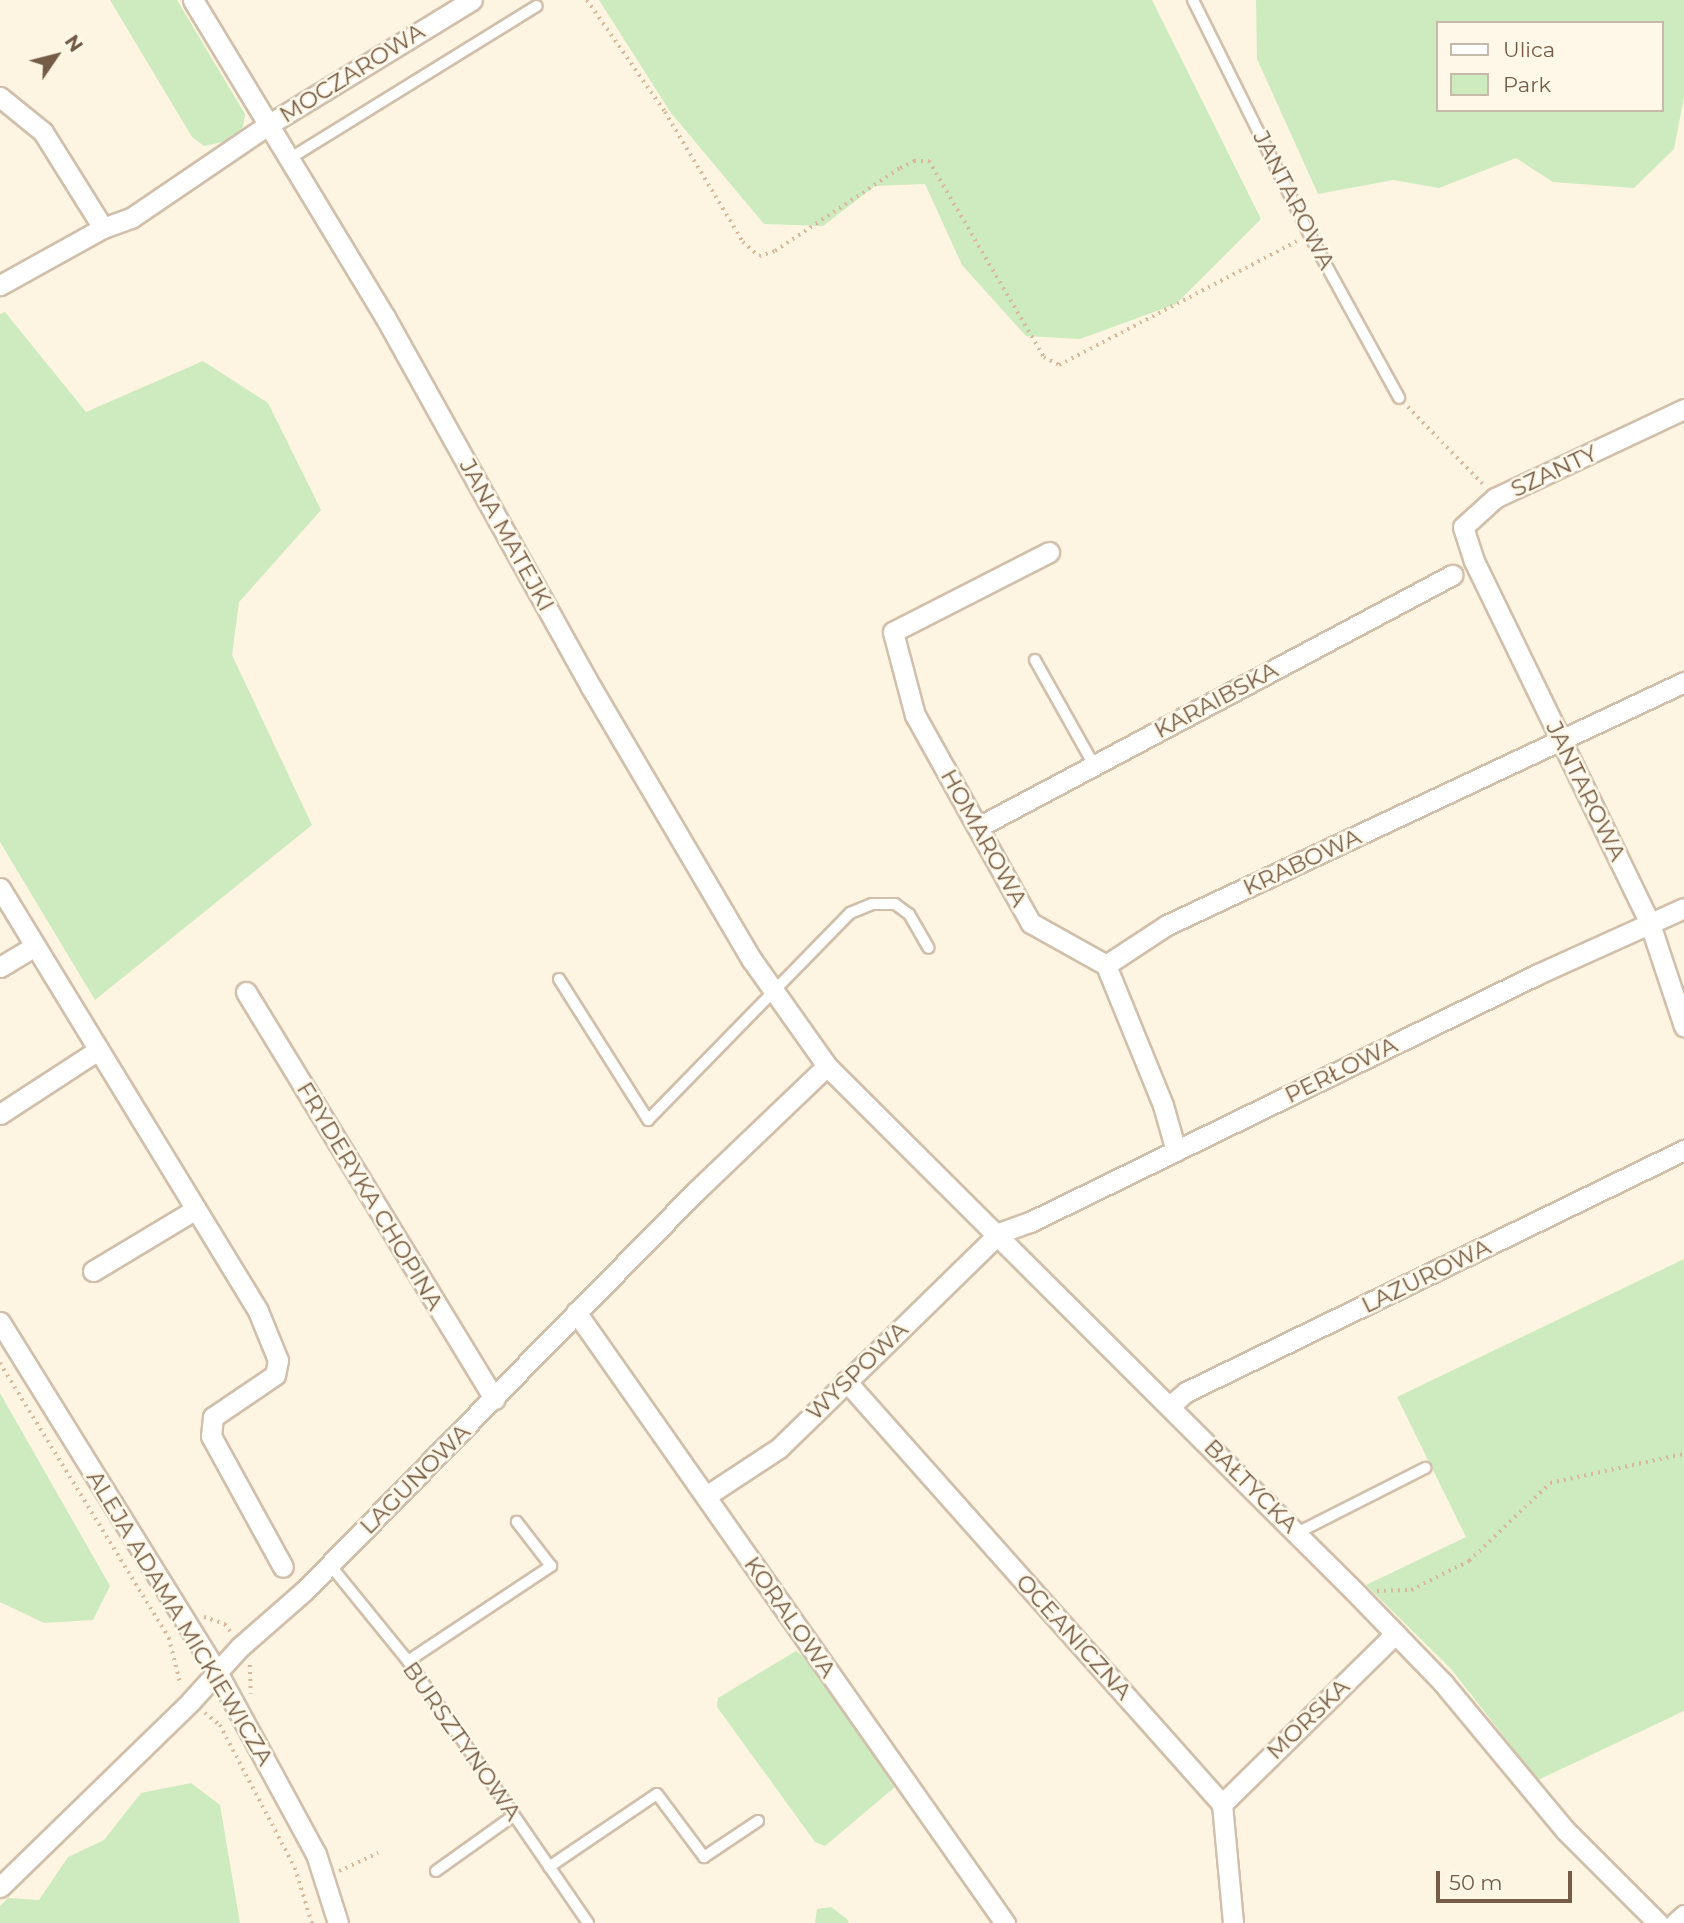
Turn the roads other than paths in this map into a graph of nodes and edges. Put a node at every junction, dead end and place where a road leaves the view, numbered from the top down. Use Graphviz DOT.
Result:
graph roads {
  1 [pos="193,0"];
  2 [pos="472,0"];
  3 [pos="1193,0"];
  4 [pos="537,6"];
  5 [pos="0,97"];
  6 [pos="268,125"];
  7 [pos="289,159"];
  8 [pos="103,228"];
  9 [pos="0,285"];
  10 [pos="1399,398"];
  11 [pos="1684,409"];
  12 [pos="1049,552"];
  13 [pos="1474,561"];
  14 [pos="1452,575"];
  15 [pos="1035,660"];
  16 [pos="1684,682"];
  17 [pos="1562,740"];
  18 [pos="1094,765"];
  19 [pos="980,826"];
  20 [pos="0,888"];
  21 [pos="1684,908"];
  22 [pos="1650,924"];
  23 [pos="35,946"];
  24 [pos="929,948"];
  25 [pos="1105,964"];
  26 [pos="0,967"];
  27 [pos="559,978"];
  28 [pos="772,988"];
  29 [pos="246,992"];
  30 [pos="1684,1026"];
  31 [pos="98,1050"];
  32 [pos="827,1066"];
  33 [pos="0,1114"];
  34 [pos="1684,1150"];
  35 [pos="1176,1151"];
  36 [pos="195,1209"];
  37 [pos="999,1233"];
  38 [pos="93,1271"];
  39 [pos="576,1311"];
  40 [pos="0,1322"];
  41 [pos="846,1381"];
  42 [pos="494,1399"];
  43 [pos="1171,1405"];
  44 [pos="1425,1468"];
  45 [pos="706,1496"];
  46 [pos="517,1522"];
  47 [pos="1297,1533"];
  48 [pos="330,1565"];
  49 [pos="283,1567"];
  50 [pos="1395,1634"];
  51 [pos="408,1661"];
  52 [pos="216,1670"];
  53 [pos="1222,1804"];
  54 [pos="513,1816"];
  55 [pos="758,1821"];
  56 [pos="549,1867"];
  57 [pos="436,1871"];
  58 [pos="0,1887"];
  59 [pos="1684,1915"];
  60 [pos="338,1923"];
  61 [pos="587,1923"];
  62 [pos="1005,1923"];
  63 [pos="1233,1923"];
  64 [pos="1658,1923"];
  65 [pos="1675,1923"];
  1 -- 6 [label="street, JANA MATEJKI"];
  2 -- 6 [label="street, MOCZAROWA"];
  3 -- 10 [label="lane, JANTAROWA"];
  4 -- 7 [label="lane"];
  5 -- 8 [label="street"];
  6 -- 7 [label="street, JANA MATEJKI"];
  6 -- 8 [label="street, MOCZAROWA"];
  7 -- 28 [label="street, JANA MATEJKI"];
  8 -- 9 [label="street, MOCZAROWA"];
  11 -- 13 [label="street, SZANTY"];
  12 -- 19 [label="street, HOMAROWA"];
  13 -- 17 [label="street, JANTAROWA"];
  14 -- 18 [label="street, KARAIBSKA"];
  15 -- 18 [label="lane"];
  16 -- 17 [label="street, KRABOWA"];
  17 -- 22 [label="street, JANTAROWA"];
  17 -- 25 [label="street, KRABOWA"];
  18 -- 19 [label="street, KARAIBSKA"];
  19 -- 25 [label="street, HOMAROWA"];
  20 -- 23 [label="street"];
  21 -- 22 [label="street, PERŁOWA"];
  22 -- 30 [label="street, JANTAROWA"];
  22 -- 35 [label="street, PERŁOWA"];
  23 -- 26 [label="street"];
  23 -- 31 [label="street"];
  24 -- 28 [label="lane"];
  25 -- 35 [label="street"];
  27 -- 28 [label="lane"];
  28 -- 32 [label="street, JANA MATEJKI"];
  29 -- 42 [label="street, FRYDERYKA CHOPINA"];
  31 -- 33 [label="street"];
  31 -- 36 [label="street"];
  32 -- 37 [label="street, BAŁTYCKA"];
  32 -- 39 [label="street, LAGUNOWA"];
  34 -- 43 [label="street, LAZUROWA"];
  35 -- 37 [label="street, PERŁOWA"];
  36 -- 38 [label="street"];
  36 -- 49 [label="street"];
  37 -- 41 [label="street, WYSPOWA"];
  37 -- 43 [label="street, BAŁTYCKA"];
  39 -- 42 [label="street, LAGUNOWA"];
  39 -- 45 [label="street, KORALOWA"];
  40 -- 52 [label="street, ALEJA ADAMA MICKIEWICZA"];
  41 -- 45 [label="street, WYSPOWA"];
  41 -- 53 [label="street, OCEANICZNA"];
  42 -- 48 [label="street, LAGUNOWA"];
  43 -- 47 [label="street, BAŁTYCKA"];
  44 -- 47 [label="lane"];
  45 -- 62 [label="street, KORALOWA"];
  46 -- 51 [label="lane"];
  47 -- 50 [label="street, BAŁTYCKA"];
  48 -- 51 [label="lane, BURSZTYNOWA"];
  48 -- 52 [label="street, LAGUNOWA"];
  50 -- 53 [label="street, MORSKA"];
  50 -- 64 [label="street, BAŁTYCKA"];
  51 -- 54 [label="lane, BURSZTYNOWA"];
  52 -- 58 [label="street, LAGUNOWA"];
  52 -- 60 [label="street, ALEJA ADAMA MICKIEWICZA"];
  53 -- 63 [label="street"];
  54 -- 56 [label="lane, BURSZTYNOWA"];
  54 -- 57 [label="lane"];
  55 -- 56 [label="lane"];
  56 -- 61 [label="lane, BURSZTYNOWA"];
  59 -- 65 [label="street"];
}
